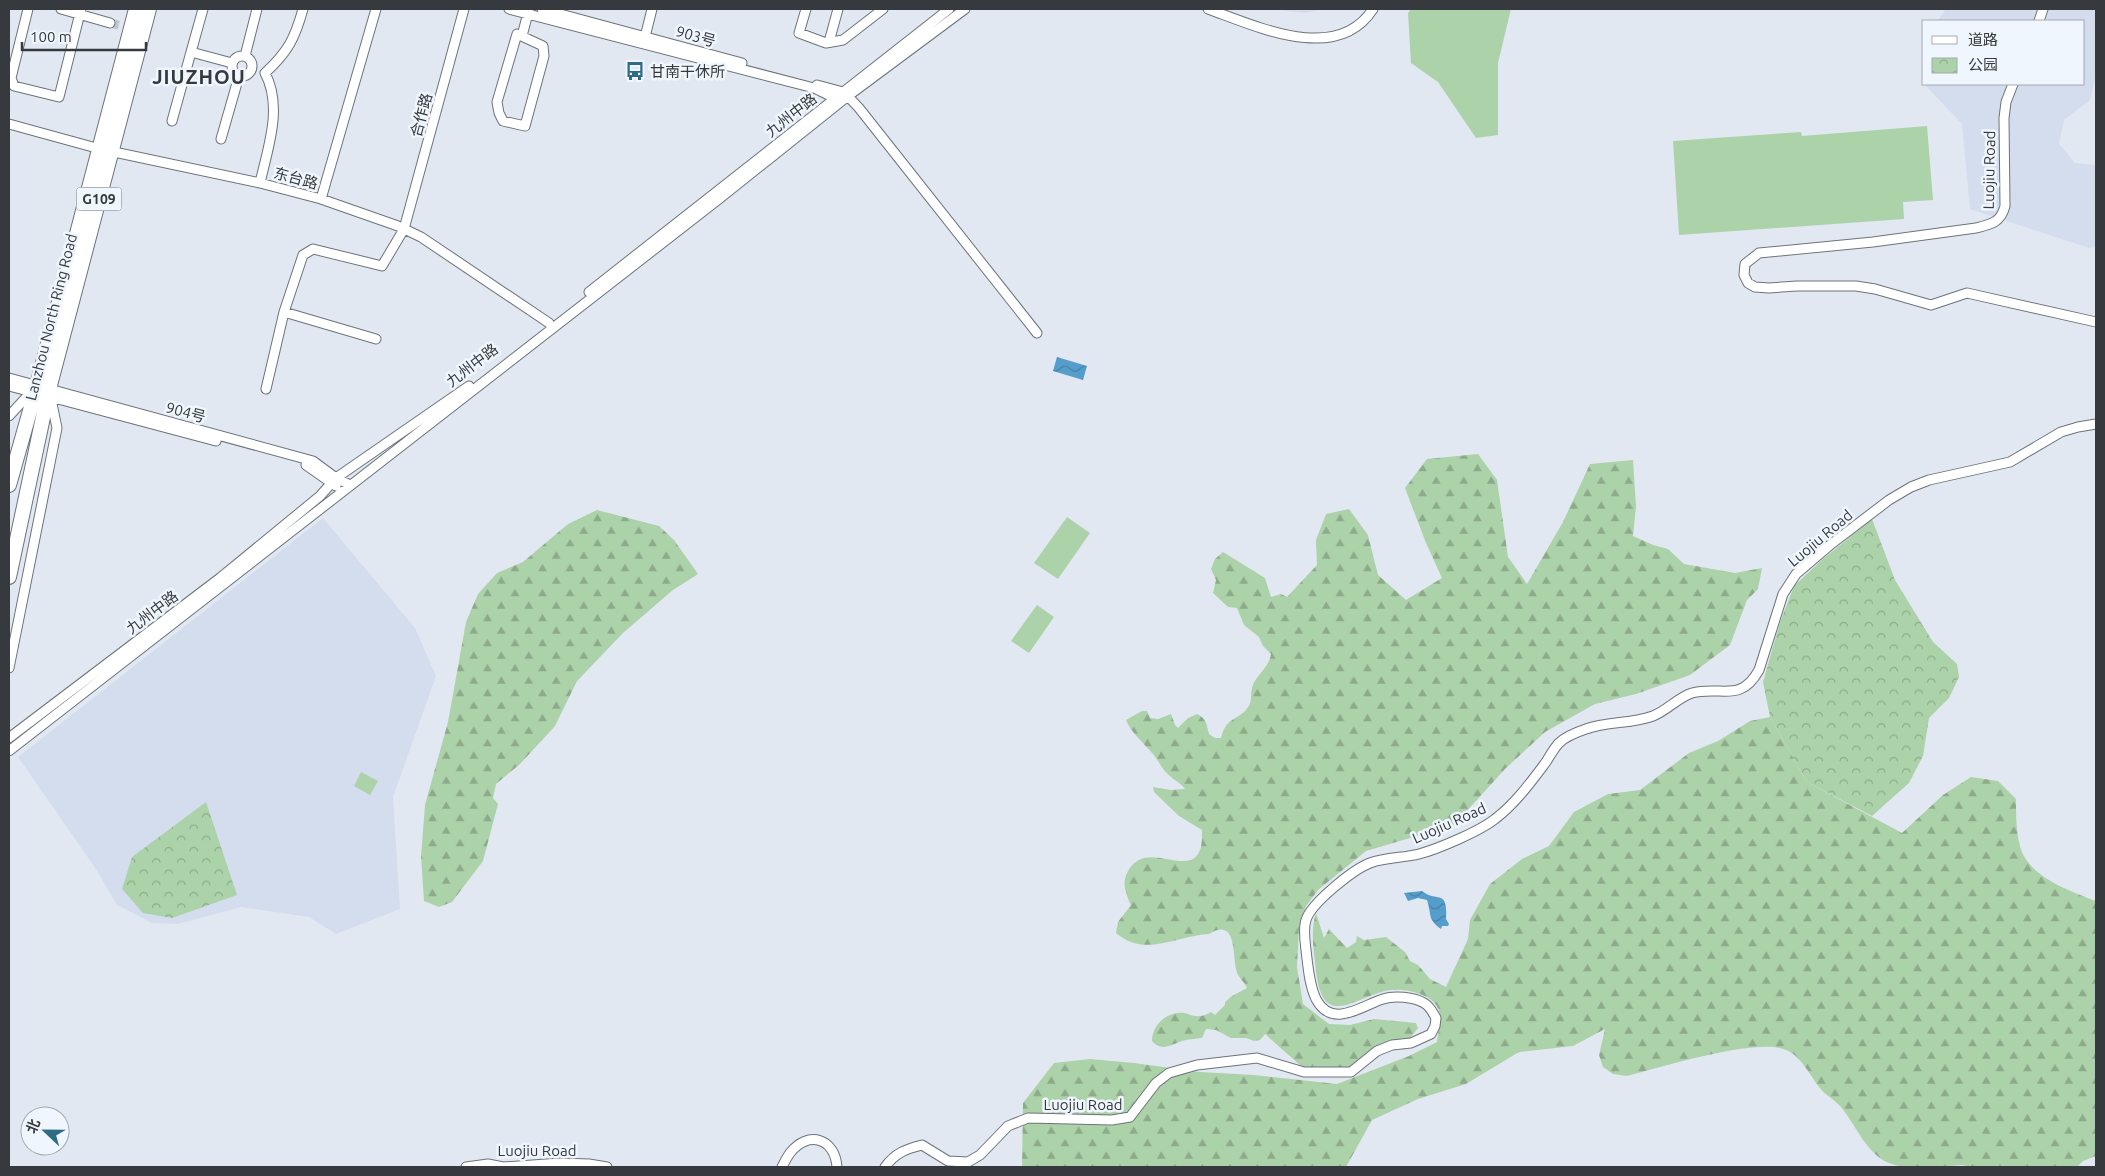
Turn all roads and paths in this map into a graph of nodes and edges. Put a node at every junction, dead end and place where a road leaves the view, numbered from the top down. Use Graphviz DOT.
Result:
graph roads {
  1 [pos="28,9"];
  2 [pos="60,9"];
  3 [pos="136,9"];
  4 [pos="149,9"];
  5 [pos="203,9"];
  6 [pos="256,9"];
  7 [pos="303,9"];
  8 [pos="376,9"];
  9 [pos="464,9"];
  10 [pos="509,9"];
  11 [pos="542,9"];
  12 [pos="652,9"];
  13 [pos="806,9"];
  14 [pos="838,9"];
  15 [pos="883,9"];
  16 [pos="949,9"];
  17 [pos="965,9"];
  18 [pos="1208,9"];
  19 [pos="1373,9"];
  20 [pos="80,11"];
  21 [pos="529,11"];
  22 [pos="110,23"];
  23 [pos="522,36"];
  24 [pos="645,37"];
  25 [pos="829,42"];
  26 [pos="191,52"];
  27 [pos="245,56"];
  28 [pos="232,63"];
  29 [pos="252,69"];
  30 [pos="265,73"];
  31 [pos="239,76"];
  32 [pos="2013,85"];
  33 [pos="842,97"];
  34 [pos="172,120"];
  35 [pos="9,124"];
  36 [pos="221,139"];
  37 [pos="106,150"];
  38 [pos="260,183"];
  39 [pos="321,199"];
  40 [pos="404,228"];
  41 [pos="284,312"];
  42 [pos="2096,322"];
  43 [pos="549,323"];
  44 [pos="1037,333"];
  45 [pos="376,339"];
  46 [pos="9,378"];
  47 [pos="9,386"];
  48 [pos="266,389"];
  49 [pos="41,392"];
  50 [pos="9,416"];
  51 [pos="2096,424"];
  52 [pos="334,481"];
  53 [pos="9,485"];
  54 [pos="347,488"];
  55 [pos="9,577"];
  56 [pos="9,668"];
  57 [pos="9,738"];
  58 [pos="9,751"];
  59 [pos="466,1167"];
  60 [pos="607,1167"];
  61 [pos="782,1167"];
  62 [pos="837,1167"];
  63 [pos="885,1167"];
  1 -- 20 [label="street"];
  2 -- 20 [label="street"];
  3 -- 37 [label="highway, Lanzhou North Ring Road / G109"];
  4 -- 37 [label="highway, Lanzhou North Ring Road / G109"];
  5 -- 26 [label="street"];
  6 -- 27 [label="street"];
  7 -- 30 [label="street"];
  8 -- 39 [label="street"];
  9 -- 40 [label="street, 合作路"];
  10 -- 21 [label="street"];
  11 -- 24 [label="street, 903号"];
  12 -- 24 [label="street"];
  13 -- 25 [label="street"];
  14 -- 25 [label="street"];
  15 -- 25 [label="street"];
  16 -- 33 [label="street, 九州中路"];
  17 -- 33 [label="street"];
  18 -- 19 [label="street"];
  20 -- 22 [label="street"];
  21 -- 23 [label="street"];
  21 -- 33 [label="street"];
  23 -- 23 [label="street"];
  24 -- 33 [label="street, 903号"];
  26 -- 28 [label="street"];
  26 -- 34 [label="street"];
  27 -- 28 [label="street"];
  27 -- 29 [label="street"];
  28 -- 31 [label="street"];
  29 -- 30 [label="street"];
  29 -- 31 [label="street"];
  30 -- 38 [label="street"];
  31 -- 36 [label="street"];
  32 -- 42 [label="street, Luojiu Road"];
  33 -- 43 [label="street, 九州中路"];
  33 -- 44 [label="street"];
  33 -- 54 [label="street"];
  35 -- 37 [label="street, 东台路"];
  37 -- 38 [label="street, 东台路"];
  37 -- 49 [label="highway, Lanzhou North Ring Road / G109"];
  38 -- 39 [label="street, 东台路"];
  39 -- 40 [label="street, 东台路"];
  40 -- 41 [label="street, 合作路"];
  40 -- 43 [label="street, 东台路"];
  41 -- 45 [label="street"];
  41 -- 48 [label="street"];
  43 -- 52 [label="street, 九州中路"];
  46 -- 49 [label="street, 904号"];
  47 -- 49 [label="street"];
  49 -- 50 [label="street"];
  49 -- 52 [label="street, 904号"];
  49 -- 53 [label="highway, Lanzhou North Ring Road / G109"];
  49 -- 55 [label="highway, Lanzhou North Ring Road / G109"];
  49 -- 56 [label="street"];
  51 -- 63 [label="street, Luojiu Road"];
  52 -- 54 [label="street, 904号"];
  52 -- 57 [label="street, 九州中路"];
  54 -- 58 [label="street"];
  59 -- 60 [label="street, Luojiu Road"];
  61 -- 62 [label="street"];
}
